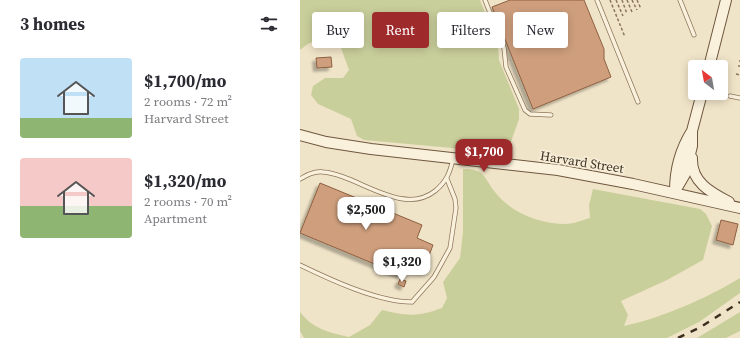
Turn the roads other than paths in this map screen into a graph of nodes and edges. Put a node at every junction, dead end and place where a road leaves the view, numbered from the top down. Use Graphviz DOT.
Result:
graph roads {
  1 [pos="485,0"];
  2 [pos="597,0"];
  3 [pos="680,0"];
  4 [pos="726,0"];
  5 [pos="694,35"];
  6 [pos="711,60"];
  7 [pos="730,96"];
  8 [pos="740,98"];
  9 [pos="700,100"];
  10 [pos="638,102"];
  11 [pos="551,115"];
  12 [pos="692,131"];
  13 [pos="300,135"];
  14 [pos="692,146"];
  15 [pos="453,158"];
  16 [pos="300,179"];
  17 [pos="447,179"];
  18 [pos="674,193"];
  19 [pos="740,208"];
  20 [pos="300,265"];
  1 -- 11 [label="lane"];
  2 -- 10 [label="lane"];
  3 -- 5 [label="lane"];
  4 -- 6 [label="main road"];
  7 -- 8 [label="lane"];
  9 -- 12 [label="main road"];
  12 -- 14 [label="main road"];
  12 -- 18 [label="main road"];
  13 -- 15 [label="main road, Harvard Street"];
  14 -- 18 [label="main road"];
  14 -- 19 [label="main road"];
  15 -- 17 [label="lane"];
  15 -- 18 [label="main road, Harvard Street"];
  16 -- 17 [label="lane"];
  17 -- 20 [label="lane"];
  18 -- 19 [label="main road, Harvard Street"];
}
